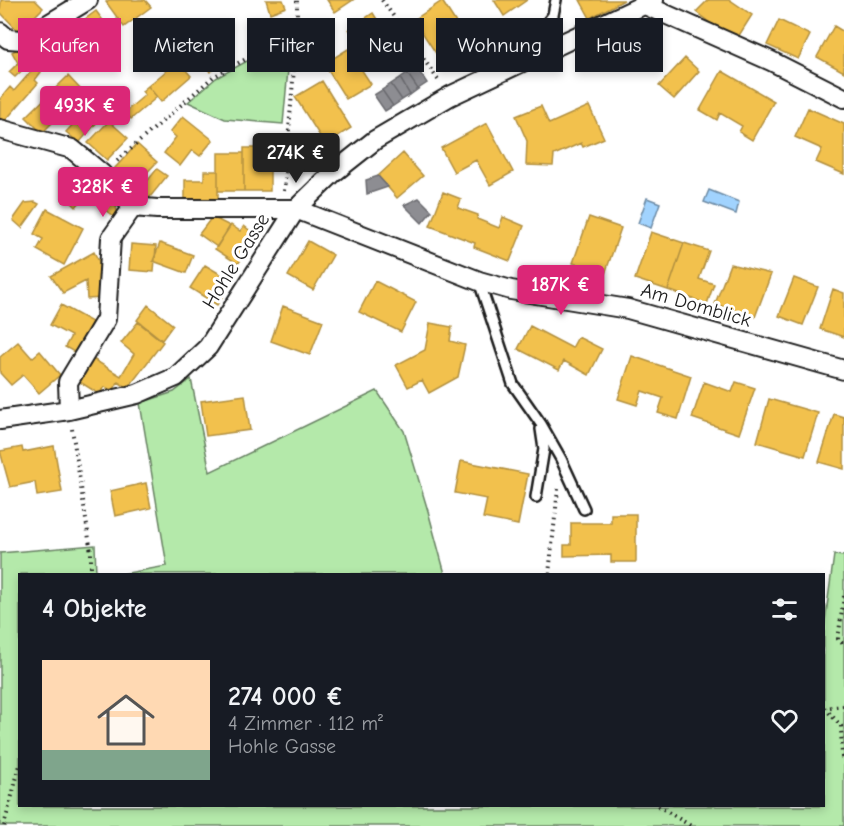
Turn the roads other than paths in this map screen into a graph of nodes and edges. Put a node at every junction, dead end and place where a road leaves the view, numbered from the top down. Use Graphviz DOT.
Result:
graph roads {
  1 [pos="88,0"];
  2 [pos="556,0"];
  3 [pos="650,2"];
  4 [pos="551,18"];
  5 [pos="4,35"];
  6 [pos="563,44"];
  7 [pos="503,72"];
  8 [pos="844,98"];
  9 [pos="0,129"];
  10 [pos="133,207"];
  11 [pos="290,209"];
  12 [pos="479,281"];
  13 [pos="844,370"];
  14 [pos="69,410"];
  15 [pos="0,420"];
  16 [pos="540,424"];
  17 [pos="536,497"];
  18 [pos="584,509"];
  1 -- 5 [label="street"];
  2 -- 4 [label="lane"];
  3 -- 6 [label="street, Hohle Gasse"];
  3 -- 8 [label="street"];
  7 -- 11 [label="street, Hohle Gasse"];
  9 -- 10 [label="street"];
  10 -- 11 [label="street"];
  10 -- 14 [label="street"];
  11 -- 12 [label="street, Am Domblick"];
  11 -- 14 [label="street, Hohle Gasse"];
  12 -- 13 [label="street, Am Domblick"];
  12 -- 16 [label="lane"];
  14 -- 15 [label="street, Hohle Gasse"];
  16 -- 17 [label="lane"];
  16 -- 18 [label="lane"];
}
